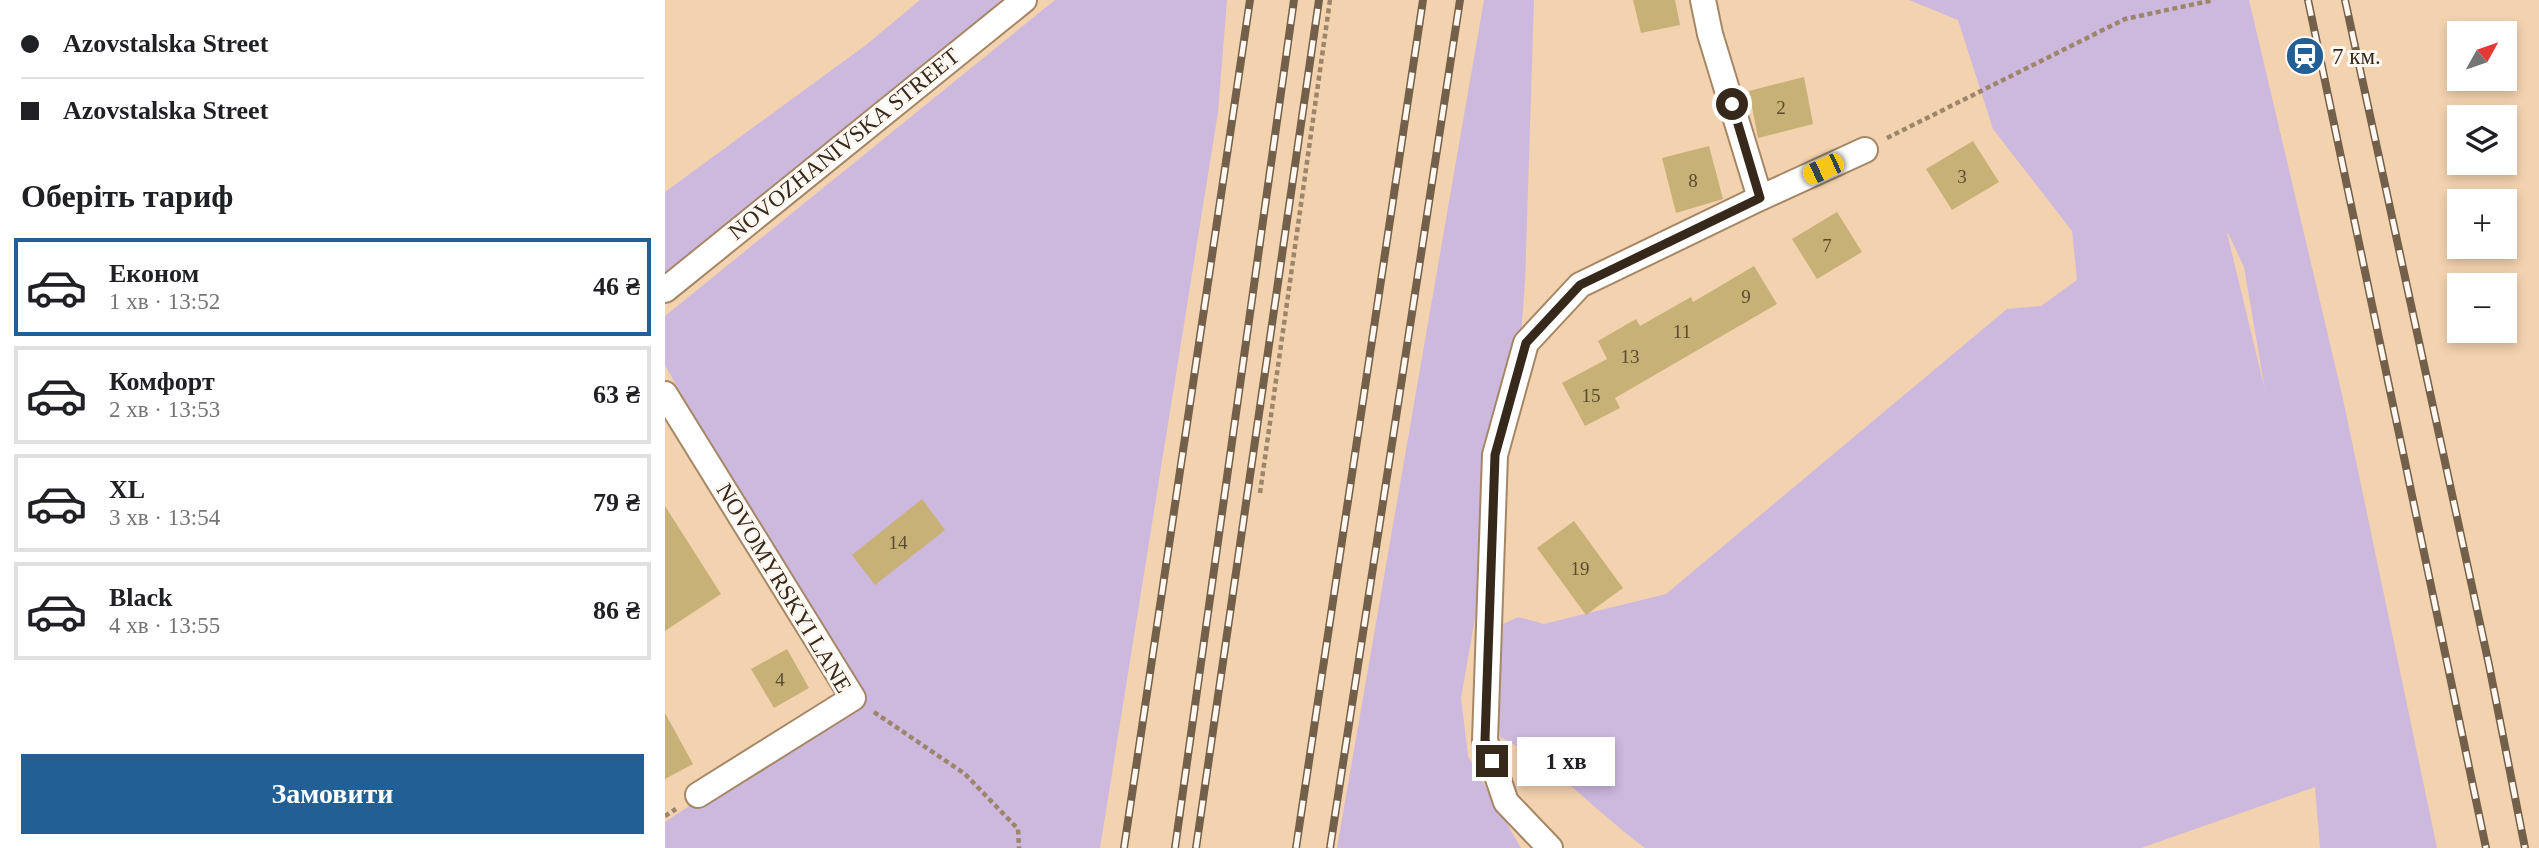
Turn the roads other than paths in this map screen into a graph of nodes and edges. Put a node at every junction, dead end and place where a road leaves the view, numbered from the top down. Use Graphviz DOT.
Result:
graph roads {
  1 [pos="1024,0"];
  2 [pos="1703,0"];
  3 [pos="1865,150"];
  4 [pos="1760,198"];
  5 [pos="665,290"];
  6 [pos="665,394"];
  7 [pos="698,795"];
  8 [pos="1550,848"];
  1 -- 5 [label="street, NOVOZHANIVSKA STREET"];
  2 -- 4 [label="street"];
  3 -- 4 [label="street"];
  4 -- 8 [label="street"];
  6 -- 7 [label="street, NOVOMYRSKYI LANE"];
}
